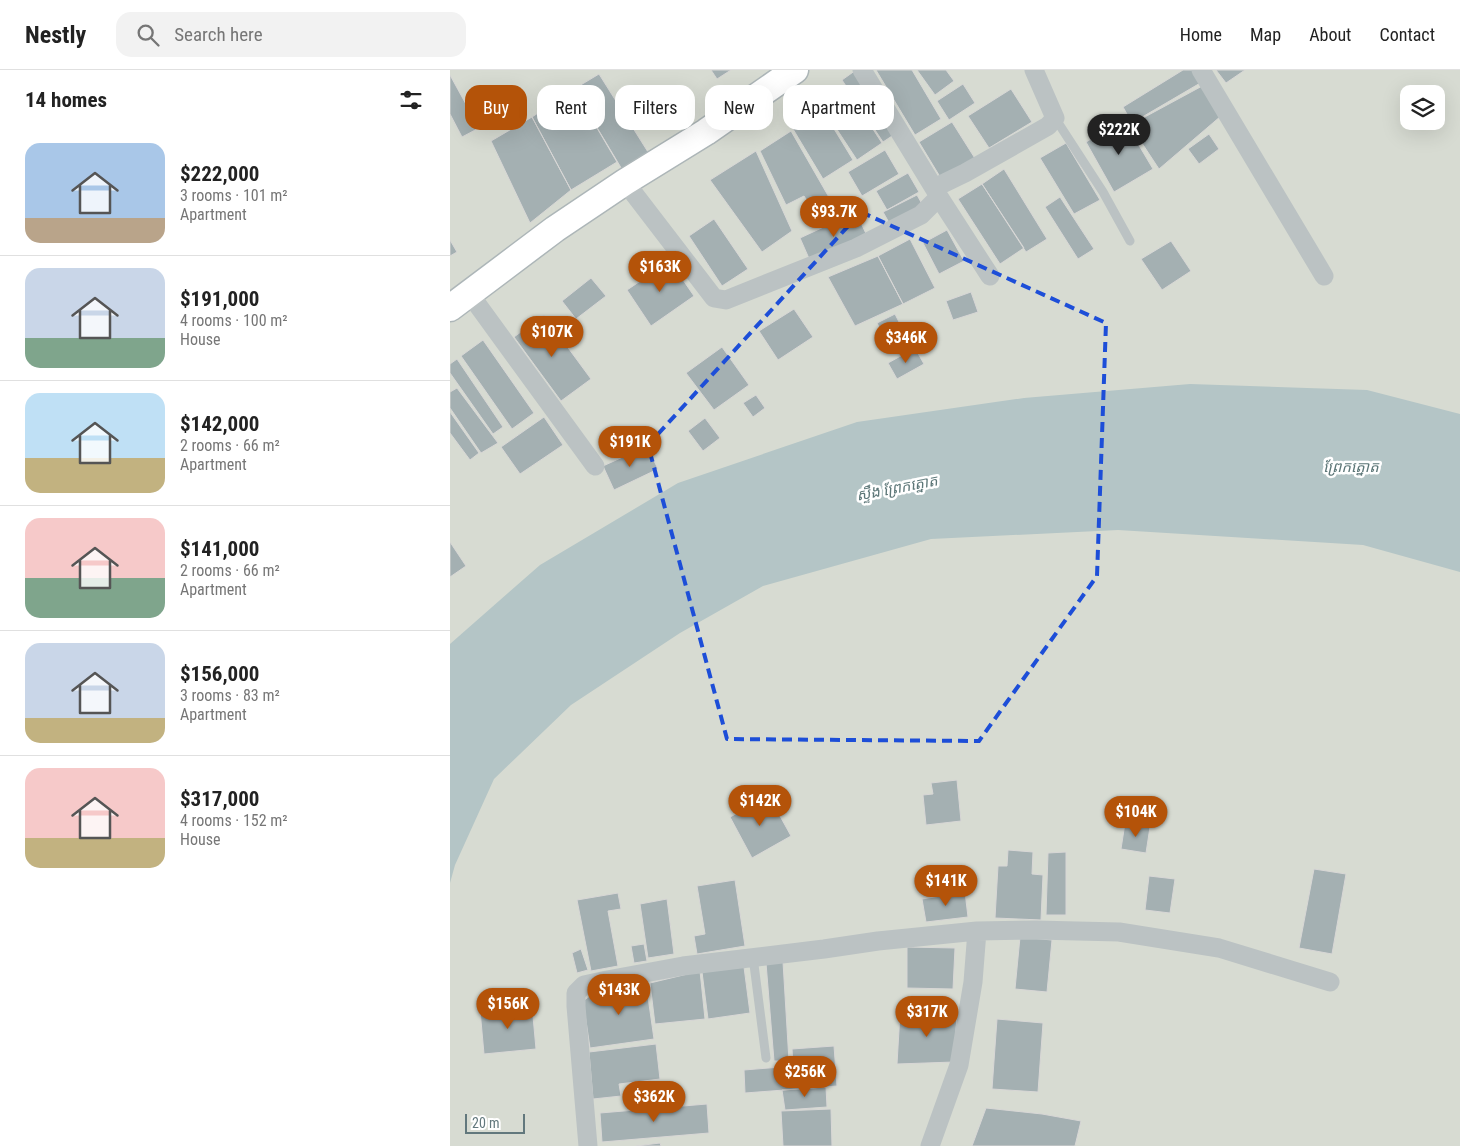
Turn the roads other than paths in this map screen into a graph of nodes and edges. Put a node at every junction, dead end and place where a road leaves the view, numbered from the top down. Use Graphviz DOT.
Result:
graph roads {
  1 [pos="795,70"];
  2 [pos="862,70"];
  3 [pos="1034,70"];
  4 [pos="1201,70"];
  5 [pos="1055,118"];
  6 [pos="625,182"];
  7 [pos="936,193"];
  8 [pos="1130,241"];
  9 [pos="990,276"];
  10 [pos="1324,276"];
  11 [pos="459,300"];
  12 [pos="595,466"];
  13 [pos="977,931"];
  14 [pos="753,957"];
  15 [pos="1330,982"];
  16 [pos="766,1058"];
  17 [pos="588,1146"];
  18 [pos="930,1146"];
  1 -- 6 [label="main road"];
  2 -- 7 [label="street"];
  3 -- 5 [label="street"];
  4 -- 10 [label="street"];
  5 -- 7 [label="street"];
  5 -- 8 [label="lane"];
  6 -- 7 [label="street"];
  6 -- 11 [label="main road"];
  7 -- 9 [label="street"];
  11 -- 12 [label="street"];
  13 -- 14 [label="street"];
  13 -- 15 [label="street"];
  13 -- 18 [label="street"];
  14 -- 16 [label="lane"];
  14 -- 17 [label="street"];
}
